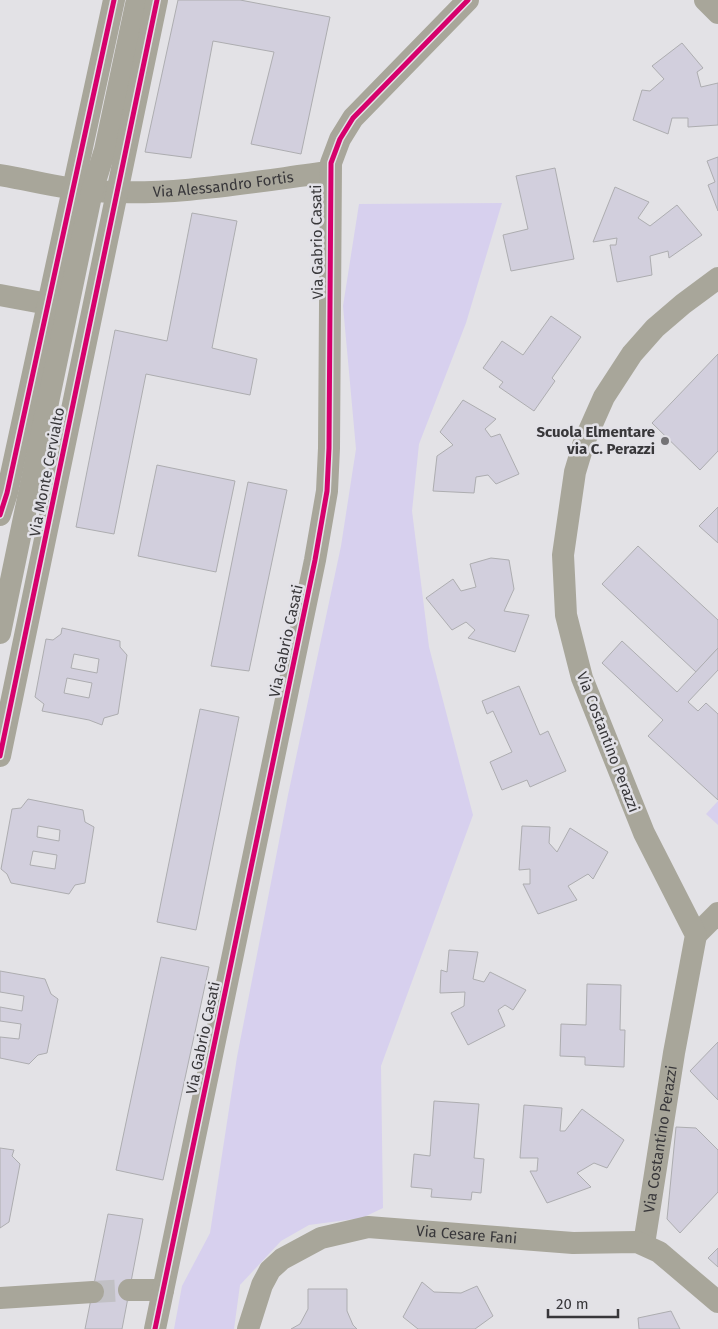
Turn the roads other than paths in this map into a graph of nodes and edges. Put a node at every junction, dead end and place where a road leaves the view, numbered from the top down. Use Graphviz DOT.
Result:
graph roads {
  1 [pos="114,0"];
  2 [pos="137,0"];
  3 [pos="157,0"];
  4 [pos="468,0"];
  5 [pos="705,0"];
  6 [pos="718,13"];
  7 [pos="329,172"];
  8 [pos="0,175"];
  9 [pos="82,189"];
  10 [pos="116,192"];
  11 [pos="718,278"];
  12 [pos="0,295"];
  13 [pos="48,304"];
  14 [pos="0,515"];
  15 [pos="0,633"];
  16 [pos="0,756"];
  17 [pos="718,913"];
  18 [pos="696,935"];
  19 [pos="644,1244"];
  20 [pos="130,1290"];
  21 [pos="163,1290"];
  22 [pos="93,1292"];
  23 [pos="0,1298"];
  24 [pos="718,1302"];
  25 [pos="155,1329"];
  26 [pos="248,1329"];
  1 -- 9 [label="street"];
  2 -- 9 [label="street"];
  3 -- 10 [label="street, Via Monte Cervialto"];
  4 -- 7 [label="street, Via Gabrio Casati"];
  5 -- 6 [label="street"];
  7 -- 10 [label="street, Via Alessandro Fortis"];
  7 -- 21 [label="street, Via Gabrio Casati"];
  8 -- 9 [label="street, Via Alessandro Fortis"];
  9 -- 10 [label="street, Via Alessandro Fortis"];
  9 -- 13 [label="street"];
  9 -- 15 [label="street, Via Monte Cervialto"];
  10 -- 16 [label="street, Via Monte Cervialto"];
  11 -- 18 [label="street, Via Costantino Perazzi"];
  12 -- 13 [label="street"];
  13 -- 14 [label="street"];
  17 -- 18 [label="street"];
  18 -- 19 [label="street, Via Costantino Perazzi"];
  19 -- 24 [label="street"];
  19 -- 26 [label="street, Via Cesare Fani"];
  20 -- 21 [label="street"];
  21 -- 25 [label="street, Via Gabrio Casati"];
  22 -- 23 [label="street"];
}
